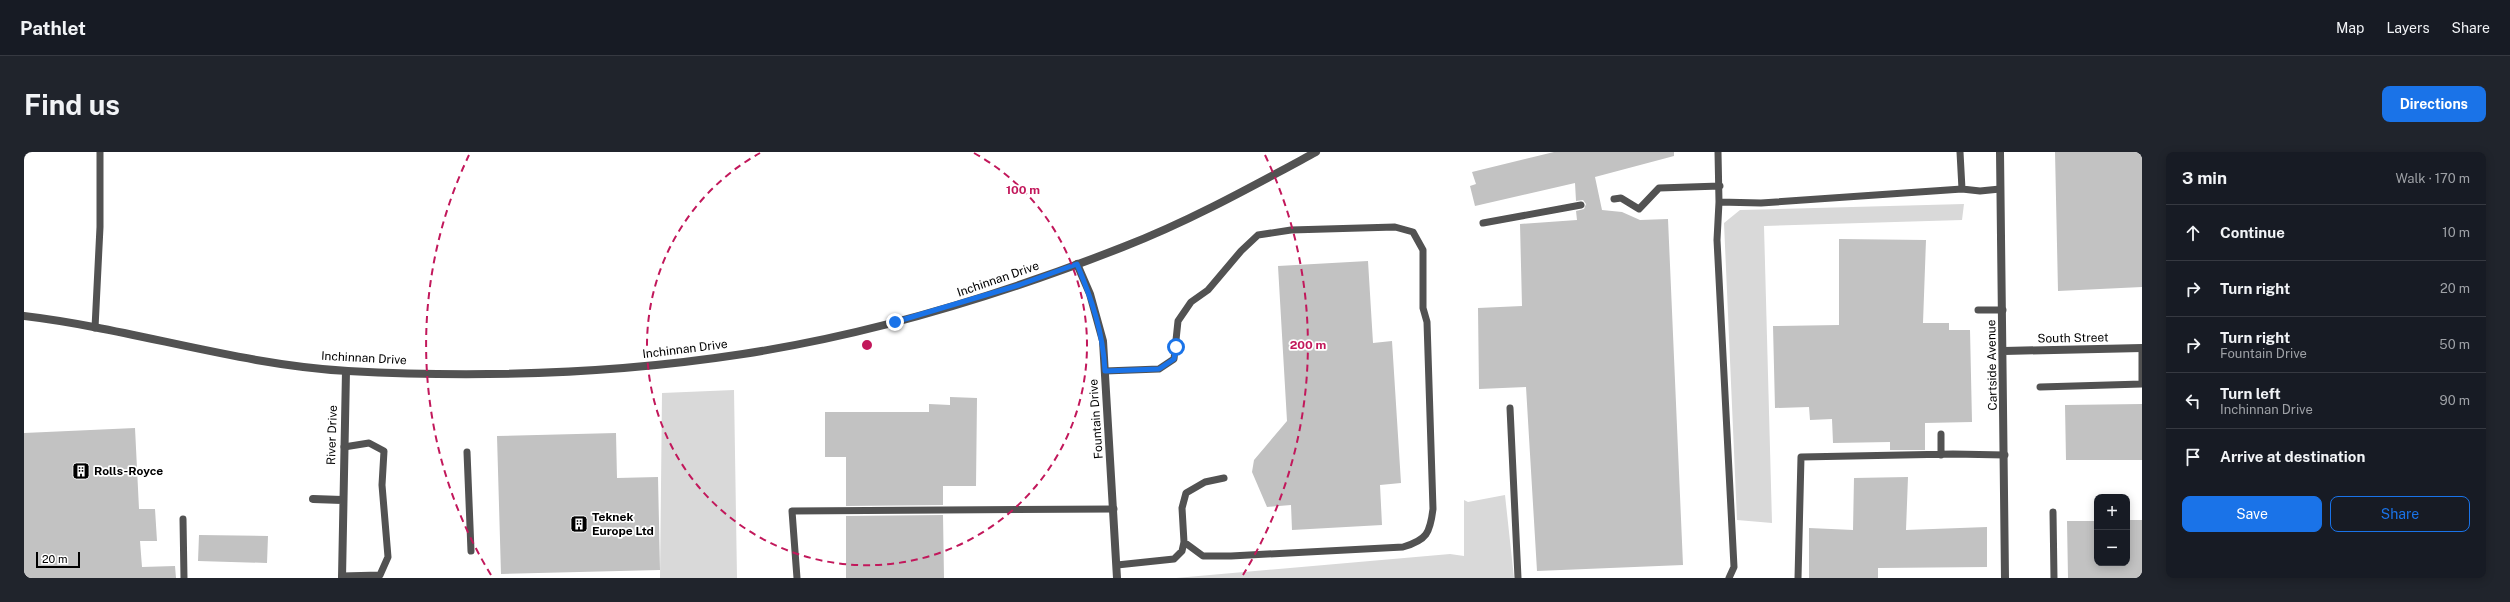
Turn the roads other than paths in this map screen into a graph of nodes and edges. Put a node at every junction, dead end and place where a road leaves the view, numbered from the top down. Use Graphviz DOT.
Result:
graph roads {
  1 [pos="100,152"];
  2 [pos="1316,152"];
  3 [pos="1718,152"];
  4 [pos="1960,152"];
  5 [pos="2000,152"];
  6 [pos="1720,186"];
  7 [pos="1962,189"];
  8 [pos="2000,189"];
  9 [pos="1614,199"];
  10 [pos="1720,202"];
  11 [pos="1581,205"];
  12 [pos="1483,223"];
  13 [pos="1077,264"];
  14 [pos="1978,310"];
  15 [pos="2003,310"];
  16 [pos="24,316"];
  17 [pos="95,328"];
  18 [pos="2142,348"];
  19 [pos="2004,350"];
  20 [pos="346,371"];
  21 [pos="1105,371"];
  22 [pos="2142,384"];
  23 [pos="2040,387"];
  24 [pos="1510,408"];
  25 [pos="1941,434"];
  26 [pos="344,447"];
  27 [pos="468,452"];
  28 [pos="1941,455"];
  29 [pos="2005,455"];
  30 [pos="1224,478"];
  31 [pos="313,499"];
  32 [pos="342,500"];
  33 [pos="1114,509"];
  34 [pos="2053,512"];
  35 [pos="183,519"];
  36 [pos="1184,542"];
  37 [pos="471,551"];
  38 [pos="1116,565"];
  39 [pos="342,577"];
  40 [pos="184,578"];
  41 [pos="797,578"];
  42 [pos="1117,578"];
  43 [pos="1518,578"];
  44 [pos="1729,578"];
  45 [pos="1798,578"];
  46 [pos="2005,578"];
  47 [pos="2054,578"];
  1 -- 17 [label="lane"];
  2 -- 13 [label="street, Inchinnan Drive"];
  3 -- 6 [label="lane"];
  4 -- 7 [label="lane"];
  5 -- 8 [label="street, Cartside Avenue"];
  6 -- 9 [label="lane"];
  6 -- 10 [label="lane"];
  7 -- 8 [label="lane"];
  7 -- 10 [label="lane"];
  8 -- 15 [label="street, Cartside Avenue"];
  10 -- 44 [label="lane"];
  11 -- 12 [label="lane"];
  13 -- 20 [label="street, Inchinnan Drive"];
  13 -- 21 [label="street, Fountain Drive"];
  14 -- 15 [label="lane"];
  15 -- 19 [label="street, Cartside Avenue"];
  16 -- 17 [label="street, Inchinnan Drive"];
  17 -- 20 [label="street, Inchinnan Drive"];
  18 -- 19 [label="street, South Street"];
  18 -- 22 [label="lane"];
  19 -- 29 [label="street, Cartside Avenue"];
  20 -- 26 [label="street, River Drive"];
  21 -- 33 [label="street, Fountain Drive"];
  21 -- 36 [label="lane"];
  22 -- 23 [label="lane"];
  24 -- 43 [label="lane"];
  25 -- 28 [label="lane"];
  26 -- 32 [label="street, River Drive"];
  26 -- 39 [label="lane"];
  27 -- 37 [label="lane"];
  28 -- 29 [label="lane"];
  28 -- 45 [label="lane"];
  29 -- 46 [label="street, Cartside Avenue"];
  30 -- 36 [label="lane"];
  31 -- 32 [label="street"];
  32 -- 39 [label="street, River Drive"];
  33 -- 38 [label="street, Fountain Drive"];
  33 -- 41 [label="lane"];
  34 -- 47 [label="lane"];
  35 -- 40 [label="lane"];
  36 -- 38 [label="lane"];
  38 -- 42 [label="street, Fountain Drive"];
}
